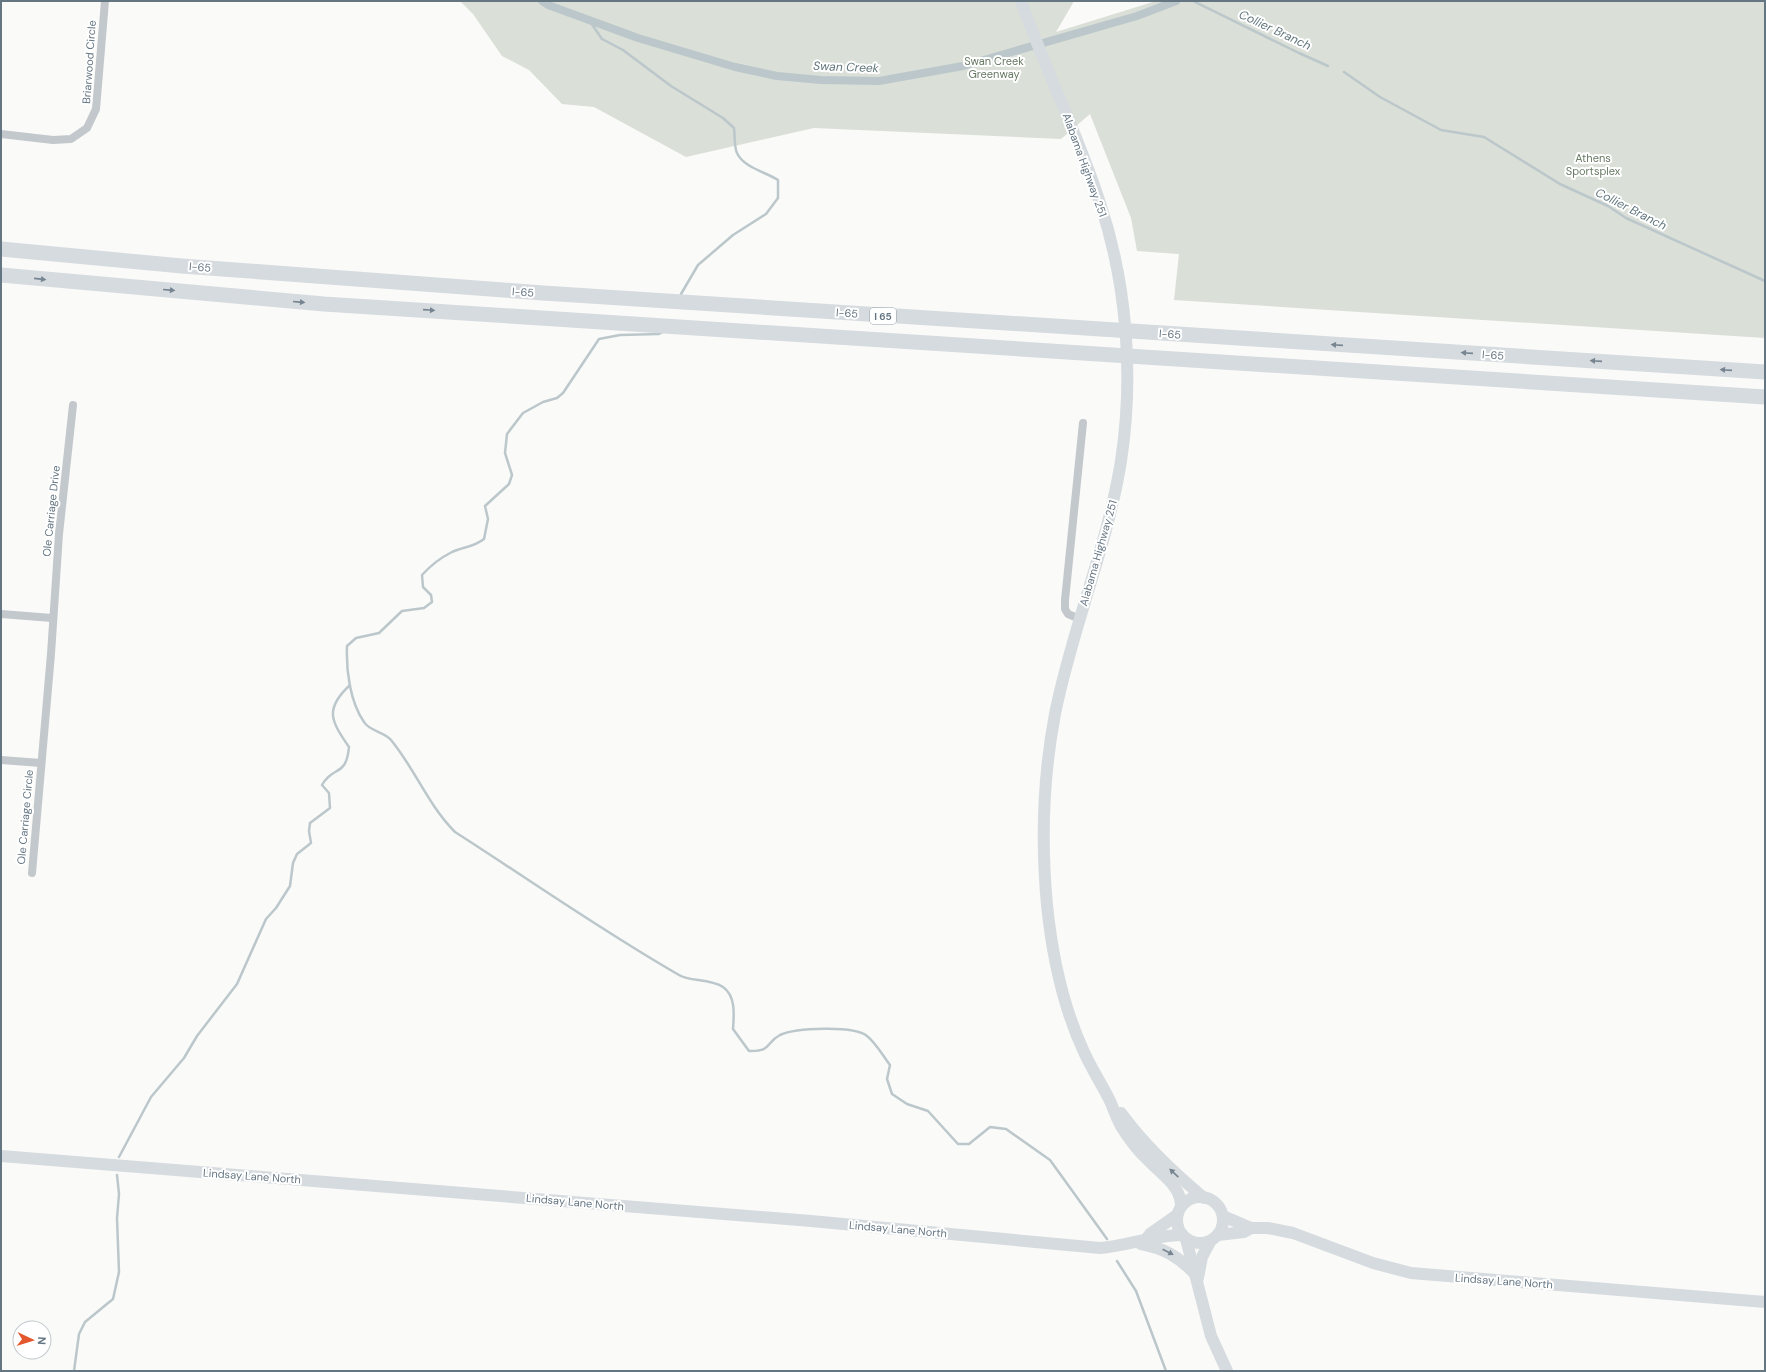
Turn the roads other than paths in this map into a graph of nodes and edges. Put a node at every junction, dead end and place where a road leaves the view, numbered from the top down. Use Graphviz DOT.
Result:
graph roads {
  1 [pos="105,1"];
  2 [pos="1022,6"];
  3 [pos="1,134"];
  4 [pos="1,249"];
  5 [pos="1,275"];
  6 [pos="1765,372"];
  7 [pos="1765,397"];
  8 [pos="73,405"];
  9 [pos="1083,422"];
  10 [pos="1,614"];
  11 [pos="52,618"];
  12 [pos="1080,618"];
  13 [pos="1,760"];
  14 [pos="41,763"];
  15 [pos="32,874"];
  16 [pos="1112,1106"];
  17 [pos="1,1156"];
  18 [pos="1204,1198"];
  19 [pos="1179,1211"];
  20 [pos="1223,1216"];
  21 [pos="1251,1228"];
  22 [pos="1184,1237"];
  23 [pos="1147,1238"];
  24 [pos="1214,1238"];
  25 [pos="1136,1243"];
  26 [pos="1196,1277"];
  27 [pos="1765,1302"];
  28 [pos="1227,1371"];
  1 -- 3 [label="street, Briarwood Circle"];
  2 -- 12 [label="street, Alabama Highway 251"];
  6 -- 4 [label="highway, I-65 / I 65, one-way"];
  5 -- 7 [label="highway, I 65, one-way"];
  8 -- 11 [label="street, Ole Carriage Drive"];
  9 -- 12 [label="street"];
  10 -- 11 [label="street"];
  11 -- 14 [label="street, Ole Carriage Drive"];
  12 -- 16 [label="street, Alabama Highway 251"];
  13 -- 14 [label="street"];
  14 -- 15 [label="street, Ole Carriage Circle"];
  18 -- 16 [label="street, Alabama Highway 251, one-way"];
  16 -- 19 [label="street, Alabama Highway 251"];
  17 -- 25 [label="street, Lindsay Lane North"];
  18 -- 19 [label="street"];
  18 -- 20 [label="street, Alabama Highway 251"];
  19 -- 22 [label="street, Alabama Highway 251"];
  19 -- 23 [label="street, Lindsay Lane North"];
  20 -- 21 [label="street, Lindsay Lane North"];
  20 -- 24 [label="street, Alabama Highway 251"];
  21 -- 24 [label="street, Lindsay Lane North"];
  21 -- 27 [label="street, Lindsay Lane North"];
  22 -- 23 [label="street, Lindsay Lane North"];
  22 -- 24 [label="street"];
  22 -- 26 [label="street, Alabama Highway 251"];
  23 -- 25 [label="street, Lindsay Lane North"];
  24 -- 26 [label="street, Alabama Highway 251"];
  25 -- 26 [label="street, one-way"];
  26 -- 28 [label="street, Alabama Highway 251"];
}
